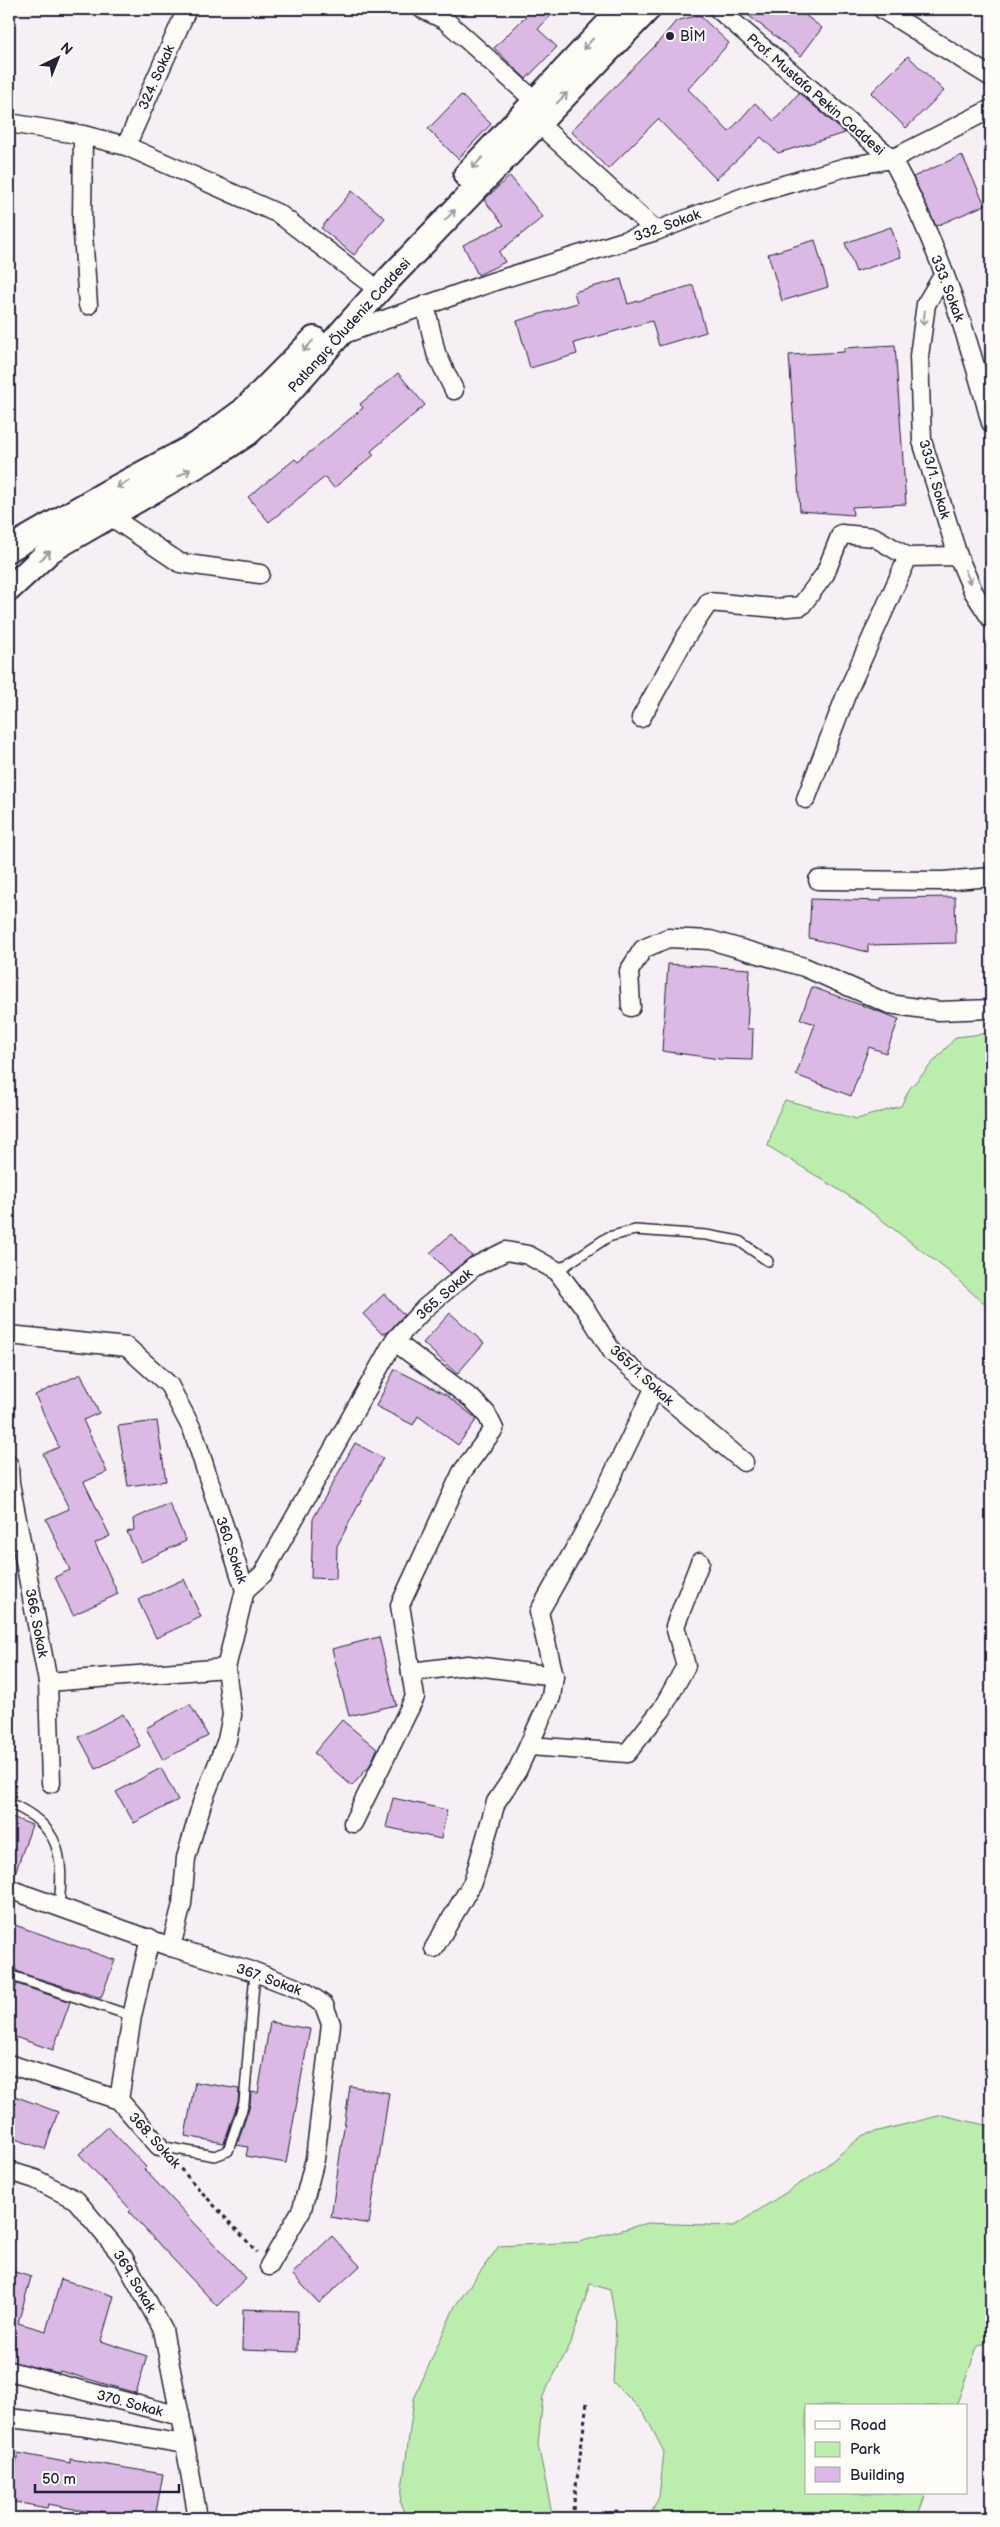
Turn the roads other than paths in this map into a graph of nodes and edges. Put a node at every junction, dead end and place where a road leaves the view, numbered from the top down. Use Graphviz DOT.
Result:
graph roads {
  1 [pos="187,9"];
  2 [pos="422,9"];
  3 [pos="622,9"];
  4 [pos="648,9"];
  5 [pos="718,9"];
  6 [pos="882,9"];
  7 [pos="991,77"];
  8 [pos="991,109"];
  9 [pos="536,112"];
  10 [pos="9,124"];
  11 [pos="83,135"];
  12 [pos="126,146"];
  13 [pos="892,159"];
  14 [pos="656,231"];
  15 [pos="944,274"];
  16 [pos="368,280"];
  17 [pos="425,305"];
  18 [pos="88,306"];
  19 [pos="338,336"];
  20 [pos="454,390"];
  21 [pos="991,423"];
  22 [pos="110,516"];
  23 [pos="9,550"];
  24 [pos="958,556"];
  25 [pos="908,557"];
  26 [pos="260,574"];
  27 [pos="9,589"];
  28 [pos="991,619"];
  29 [pos="641,718"];
  30 [pos="806,799"];
  31 [pos="991,877"];
  32 [pos="818,880"];
  33 [pos="631,1007"];
  34 [pos="991,1009"];
  35 [pos="768,1261"];
  36 [pos="557,1271"];
  37 [pos="9,1335"];
  38 [pos="394,1341"];
  39 [pos="654,1389"];
  40 [pos="744,1462"];
  41 [pos="9,1465"];
  42 [pos="700,1562"];
  43 [pos="246,1590"];
  44 [pos="226,1668"];
  45 [pos="412,1672"];
  46 [pos="554,1676"];
  47 [pos="48,1682"];
  48 [pos="529,1746"];
  49 [pos="51,1782"];
  50 [pos="9,1803"];
  51 [pos="353,1823"];
  52 [pos="9,1889"];
  53 [pos="59,1907"];
  54 [pos="150,1938"];
  55 [pos="171,1947"];
  56 [pos="434,1948"];
  57 [pos="255,1972"];
  58 [pos="9,1975"];
  59 [pos="132,2016"];
  60 [pos="9,2064"];
  61 [pos="119,2100"];
  62 [pos="159,2146"];
  63 [pos="9,2171"];
  64 [pos="269,2266"];
  65 [pos="9,2370"];
  66 [pos="180,2416"];
  67 [pos="9,2418"];
  68 [pos="184,2444"];
  69 [pos="198,2518"];
  1 -- 12 [label="street, 324. Sokak"];
  2 -- 9 [label="street"];
  3 -- 9 [label="main road, Patlangıç Öludeniz Caddesi, one-way"];
  9 -- 4 [label="main road, Patlangıç Öludeniz Caddesi, one-way"];
  5 -- 13 [label="street, Prof. Mustafa Pekin Caddesi"];
  6 -- 7 [label="street"];
  8 -- 13 [label="street, 332. Sokak"];
  9 -- 14 [label="street"];
  9 -- 16 [label="main road, Patlangıç Öludeniz Caddesi, one-way"];
  19 -- 9 [label="main road, Patlangıç Öludeniz Caddesi, one-way"];
  10 -- 11 [label="street"];
  11 -- 12 [label="street"];
  11 -- 18 [label="street"];
  12 -- 16 [label="street"];
  13 -- 14 [label="street, 332. Sokak"];
  13 -- 15 [label="street, 333. Sokak"];
  14 -- 17 [label="street, 332. Sokak"];
  15 -- 21 [label="street, 333. Sokak"];
  15 -- 24 [label="street, 333/1. Sokak, one-way"];
  16 -- 23 [label="main road, Patlangıç Öludeniz Caddesi, one-way"];
  17 -- 19 [label="street, 332. Sokak"];
  17 -- 20 [label="street"];
  22 -- 19 [label="main road, Patlangıç Öludeniz Caddesi, one-way"];
  22 -- 26 [label="street"];
  27 -- 22 [label="main road, Patlangıç Öludeniz Caddesi, one-way"];
  24 -- 25 [label="street"];
  24 -- 28 [label="street, 333/1. Sokak, one-way"];
  25 -- 29 [label="street"];
  25 -- 30 [label="street"];
  31 -- 32 [label="street"];
  33 -- 34 [label="street"];
  35 -- 36 [label="lane"];
  36 -- 38 [label="street, 365. Sokak"];
  36 -- 39 [label="street, 365/1. Sokak"];
  37 -- 43 [label="street, 360. Sokak"];
  38 -- 43 [label="street, 365. Sokak"];
  38 -- 45 [label="street"];
  39 -- 40 [label="street, 365/1. Sokak"];
  39 -- 46 [label="street"];
  41 -- 47 [label="street, 366. Sokak"];
  42 -- 48 [label="street"];
  43 -- 44 [label="street, 360. Sokak"];
  44 -- 47 [label="street"];
  44 -- 55 [label="street, 360. Sokak"];
  45 -- 46 [label="street"];
  45 -- 51 [label="street"];
  46 -- 48 [label="street"];
  47 -- 49 [label="street, 366. Sokak"];
  48 -- 56 [label="street"];
  50 -- 53 [label="lane"];
  52 -- 53 [label="street, 367. Sokak"];
  53 -- 54 [label="street, 367. Sokak"];
  54 -- 55 [label="street, 367. Sokak"];
  54 -- 59 [label="street"];
  55 -- 57 [label="street, 367. Sokak"];
  57 -- 62 [label="lane"];
  57 -- 64 [label="street, 367. Sokak"];
  58 -- 59 [label="lane"];
  59 -- 61 [label="street"];
  60 -- 61 [label="street, 368. Sokak"];
  61 -- 62 [label="street, 368. Sokak"];
  63 -- 66 [label="street, 369. Sokak"];
  65 -- 66 [label="street, 370. Sokak"];
  66 -- 68 [label="street, 370. Sokak"];
  67 -- 68 [label="street"];
  68 -- 69 [label="street, 370. Sokak"];
}
